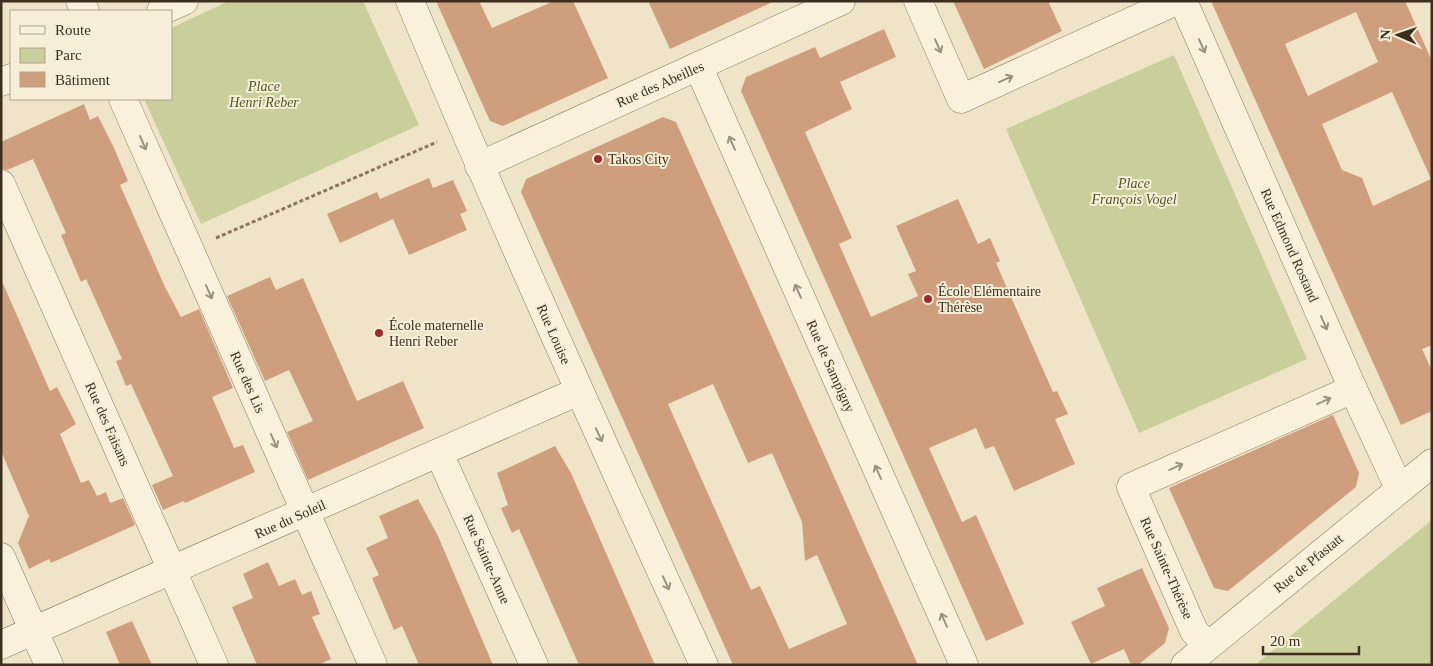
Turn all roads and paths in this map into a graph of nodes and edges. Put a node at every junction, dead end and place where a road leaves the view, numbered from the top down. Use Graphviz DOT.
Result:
graph roads {
  1 [pos="184,1"];
  2 [pos="410,1"];
  3 [pos="841,1"];
  4 [pos="918,1"];
  5 [pos="1176,1"];
  6 [pos="1183,1"];
  7 [pos="164,10"];
  8 [pos="698,66"];
  9 [pos="123,100"];
  10 [pos="464,131"];
  11 [pos="479,166"];
  12 [pos="1,184"];
  13 [pos="190,249"];
  14 [pos="1353,389"];
  15 [pos="579,391"];
  16 [pos="439,453"];
  17 [pos="1432,463"];
  18 [pos="1399,488"];
  19 [pos="306,512"];
  20 [pos="1,557"];
  21 [pos="173,571"];
  22 [pos="34,630"];
  23 [pos="1,645"];
  24 [pos="1207,646"];
  25 [pos="48,665"];
  26 [pos="214,665"];
  27 [pos="373,665"];
  28 [pos="534,665"];
  29 [pos="704,665"];
  30 [pos="964,665"];
  31 [pos="1185,665"];
  1 -- 7 [label="street"];
  2 -- 10 [label="street, Rue Louise"];
  3 -- 8 [label="street, Rue des Abeilles"];
  4 -- 5 [label="street, one-way"];
  6 -- 14 [label="street, Rue Edmond Rostand, one-way"];
  8 -- 11 [label="street, Rue des Abeilles"];
  30 -- 8 [label="street, Rue de Sampigny, one-way"];
  9 -- 13 [label="street, Rue des Lis, one-way"];
  10 -- 11 [label="street, Rue Louise"];
  10 -- 13 [label="path"];
  11 -- 15 [label="street, Rue Louise"];
  12 -- 21 [label="street, Rue des Faisans"];
  13 -- 19 [label="street, Rue des Lis, one-way"];
  14 -- 18 [label="street, Rue Edmond Rostand"];
  24 -- 14 [label="street, Rue Sainte-Thérèse, one-way"];
  15 -- 16 [label="street, Rue du Soleil"];
  15 -- 29 [label="street, Rue Louise, one-way"];
  16 -- 19 [label="street, Rue du Soleil"];
  16 -- 28 [label="street, Rue Sainte-Anne"];
  17 -- 18 [label="street, Rue de Pfastatt"];
  18 -- 24 [label="street, Rue de Pfastatt"];
  19 -- 21 [label="street, Rue du Soleil"];
  19 -- 27 [label="street, Rue des Lis"];
  20 -- 22 [label="street"];
  21 -- 22 [label="street, Rue du Soleil"];
  21 -- 26 [label="street, Rue des Faisans"];
  22 -- 23 [label="street, Rue du Soleil"];
  22 -- 25 [label="street"];
  24 -- 31 [label="street, Rue de Pfastatt"];
}
